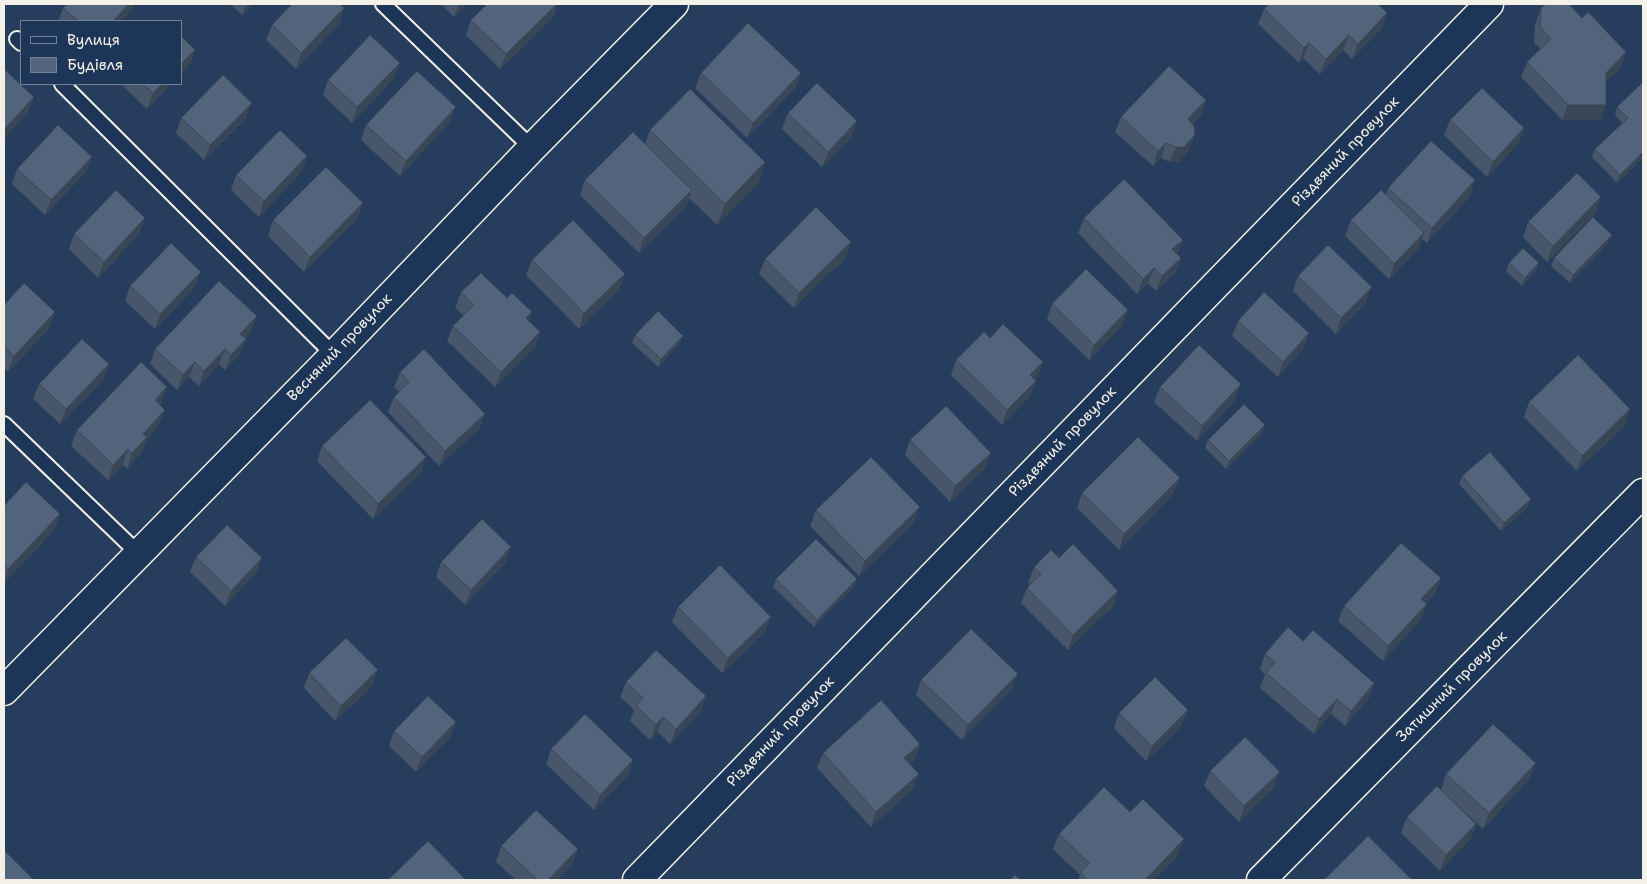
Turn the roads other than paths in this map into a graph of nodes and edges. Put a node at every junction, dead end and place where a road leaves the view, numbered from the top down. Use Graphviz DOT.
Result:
graph roads {
  1 [pos="383,4"];
  2 [pos="674,4"];
  3 [pos="1489,4"];
  4 [pos="63,85"];
  5 [pos="532,148"];
  6 [pos="334,355"];
  7 [pos="4,424"];
  8 [pos="1643,493"];
  9 [pos="139,554"];
  10 [pos="4,691"];
  11 [pos="637,880"];
  12 [pos="1261,880"];
  1 -- 5 [label="lane"];
  2 -- 5 [label="street, Весняний провулок"];
  3 -- 11 [label="street, Різдвяний провулок"];
  4 -- 6 [label="lane"];
  5 -- 6 [label="street, Весняний провулок"];
  6 -- 9 [label="street, Весняний провулок"];
  7 -- 9 [label="lane"];
  8 -- 12 [label="street, Затишний провулок"];
  9 -- 10 [label="street, Весняний провулок"];
}
